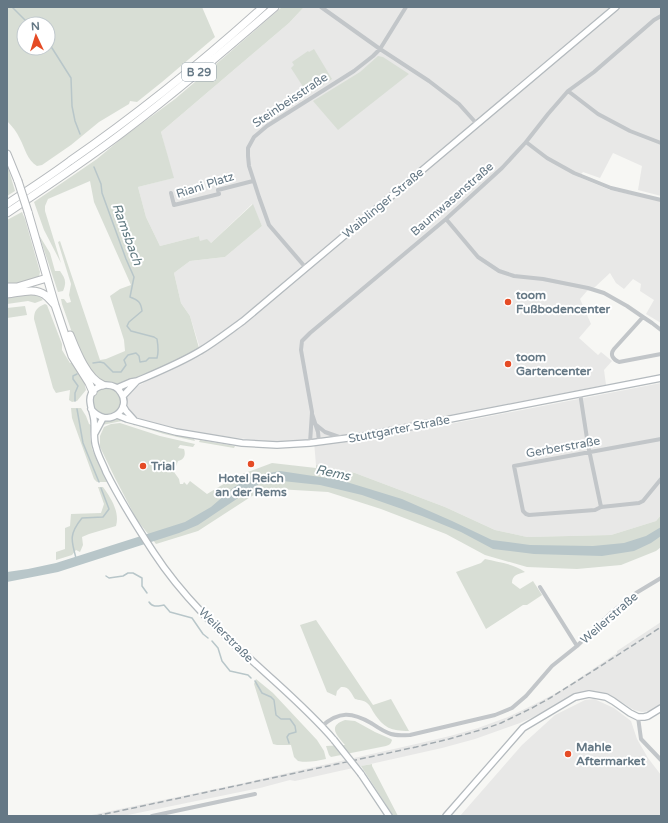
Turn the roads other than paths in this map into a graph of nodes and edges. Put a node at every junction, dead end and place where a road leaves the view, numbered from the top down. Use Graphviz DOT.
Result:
graph roads {
  1 [pos="263,7"];
  2 [pos="275,7"];
  3 [pos="321,7"];
  4 [pos="406,7"];
  5 [pos="616,7"];
  6 [pos="661,16"];
  7 [pos="380,49"];
  8 [pos="568,91"];
  9 [pos="476,124"];
  10 [pos="526,142"];
  11 [pos="661,143"];
  12 [pos="7,154"];
  13 [pos="253,180"];
  14 [pos="171,193"];
  15 [pos="661,200"];
  16 [pos="7,204"];
  17 [pos="7,213"];
  18 [pos="446,219"];
  19 [pos="306,268"];
  20 [pos="47,278"];
  21 [pos="7,288"];
  22 [pos="7,294"];
  23 [pos="55,306"];
  24 [pos="643,316"];
  25 [pos="62,322"];
  26 [pos="661,330"];
  27 [pos="661,354"];
  28 [pos="661,378"];
  29 [pos="136,381"];
  30 [pos="103,385"];
  31 [pos="117,388"];
  32 [pos="92,392"];
  33 [pos="580,393"];
  34 [pos="123,396"];
  35 [pos="123,406"];
  36 [pos="91,410"];
  37 [pos="312,412"];
  38 [pos="118,415"];
  39 [pos="103,418"];
  40 [pos="136,421"];
  41 [pos="315,424"];
  42 [pos="95,434"];
  43 [pos="344,439"];
  44 [pos="661,439"];
  45 [pos="320,442"];
  46 [pos="310,443"];
  47 [pos="590,452"];
  48 [pos="661,479"];
  49 [pos="601,507"];
  50 [pos="661,578"];
  51 [pos="540,587"];
  52 [pos="577,646"];
  53 [pos="661,708"];
  54 [pos="638,717"];
  55 [pos="322,726"];
  56 [pos="661,760"];
  57 [pos="255,794"];
  58 [pos="152,816"];
  59 [pos="389,816"];
  60 [pos="446,816"];
  1 -- 16 [label="highway, B 29"];
  2 -- 17 [label="highway, B 29"];
  3 -- 7 [label="street"];
  4 -- 7 [label="street, Steinbeisstraße"];
  5 -- 9 [label="main road, Waiblinger Straße"];
  6 -- 8 [label="street, Baumwasenstraße"];
  7 -- 9 [label="street"];
  7 -- 13 [label="street, Steinbeisstraße"];
  8 -- 10 [label="street, Baumwasenstraße"];
  8 -- 11 [label="street"];
  9 -- 19 [label="main road, Waiblinger Straße"];
  10 -- 15 [label="street"];
  10 -- 18 [label="street, Baumwasenstraße"];
  12 -- 20 [label="highway, bridge"];
  13 -- 14 [label="street, Riani Platz"];
  13 -- 19 [label="street, Steinbeisstraße"];
  18 -- 24 [label="street"];
  18 -- 37 [label="street, Baumwasenstraße"];
  19 -- 29 [label="main road, Waiblinger Straße"];
  20 -- 21 [label="highway"];
  20 -- 23 [label="highway"];
  22 -- 23 [label="highway"];
  23 -- 25 [label="highway"];
  24 -- 26 [label="street"];
  24 -- 27 [label="street"];
  25 -- 30 [label="highway"];
  25 -- 32 [label="highway"];
  28 -- 33 [label="main road, Stuttgarter Straße"];
  29 -- 31 [label="main road, Waiblinger Straße"];
  29 -- 34 [label="main road, Waiblinger Straße"];
  30 -- 31 [label="main road"];
  30 -- 32 [label="main road"];
  31 -- 34 [label="main road"];
  32 -- 36 [label="main road"];
  33 -- 43 [label="main road, Stuttgarter Straße"];
  33 -- 47 [label="street"];
  34 -- 35 [label="main road"];
  35 -- 38 [label="main road"];
  35 -- 40 [label="main road"];
  36 -- 39 [label="main road"];
  36 -- 42 [label="main road, Weilerstraße"];
  37 -- 41 [label="street, Baumwasenstraße"];
  37 -- 46 [label="street, Baumwasenstraße"];
  38 -- 39 [label="main road"];
  38 -- 40 [label="main road, Stuttgarter Straße"];
  39 -- 42 [label="main road"];
  40 -- 46 [label="main road, Stuttgarter Straße"];
  41 -- 43 [label="street"];
  41 -- 45 [label="street, Baumwasenstraße"];
  42 -- 55 [label="main road, Weilerstraße"];
  43 -- 45 [label="main road, Stuttgarter Straße"];
  44 -- 47 [label="street, Gerberstraße"];
  45 -- 46 [label="main road, Stuttgarter Straße"];
  47 -- 49 [label="street"];
  47 -- 49 [label="street, Gerberstraße"];
  48 -- 49 [label="street"];
  50 -- 52 [label="street, Weilerstraße"];
  51 -- 52 [label="street"];
  52 -- 55 [label="street, Weilerstraße"];
  53 -- 54 [label="main road"];
  54 -- 56 [label="street"];
  54 -- 60 [label="main road"];
  55 -- 59 [label="main road, Weilerstraße, bridge"];
  57 -- 58 [label="street"];
}
